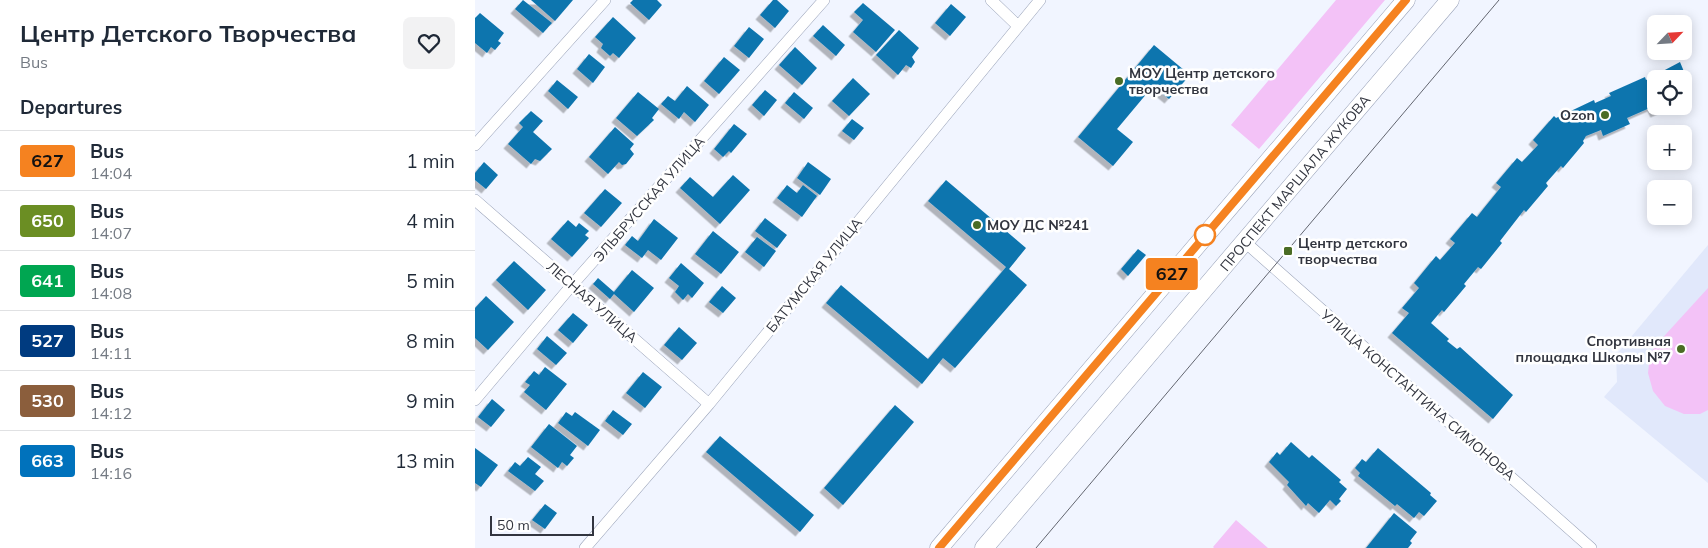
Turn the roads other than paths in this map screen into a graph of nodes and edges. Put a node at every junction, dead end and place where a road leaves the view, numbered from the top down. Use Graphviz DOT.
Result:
graph roads {
  1 [pos="605,0"];
  2 [pos="824,0"];
  3 [pos="991,0"];
  4 [pos="1040,0"];
  5 [pos="1406,0"];
  6 [pos="1449,0"];
  7 [pos="1018,26"];
  8 [pos="475,145"];
  9 [pos="475,200"];
  10 [pos="1245,242"];
  11 [pos="572,285"];
  12 [pos="475,400"];
  13 [pos="709,404"];
  14 [pos="585,548"];
  15 [pos="939,548"];
  16 [pos="985,548"];
  17 [pos="1591,548"];
  1 -- 8 [label="street"];
  2 -- 11 [label="street, ЭЛЬБРУССКАЯ УЛИЦА"];
  3 -- 7 [label="street"];
  4 -- 7 [label="street, БАТУМСКАЯ УЛИЦА"];
  5 -- 15 [label="highway"];
  6 -- 10 [label="highway, ПРОСПЕКТ МАРШАЛА ЖУКОВА"];
  7 -- 13 [label="street, БАТУМСКАЯ УЛИЦА"];
  9 -- 11 [label="street, ЛЕСНАЯ УЛИЦА"];
  10 -- 16 [label="highway, ПРОСПЕКТ МАРШАЛА ЖУКОВА"];
  10 -- 17 [label="street, УЛИЦА КОНСТАНТИНА СИМОНОВА"];
  11 -- 12 [label="street, ЭЛЬБРУССКАЯ УЛИЦА"];
  11 -- 13 [label="street, ЛЕСНАЯ УЛИЦА"];
  13 -- 14 [label="street, БАТУМСКАЯ УЛИЦА"];
}
